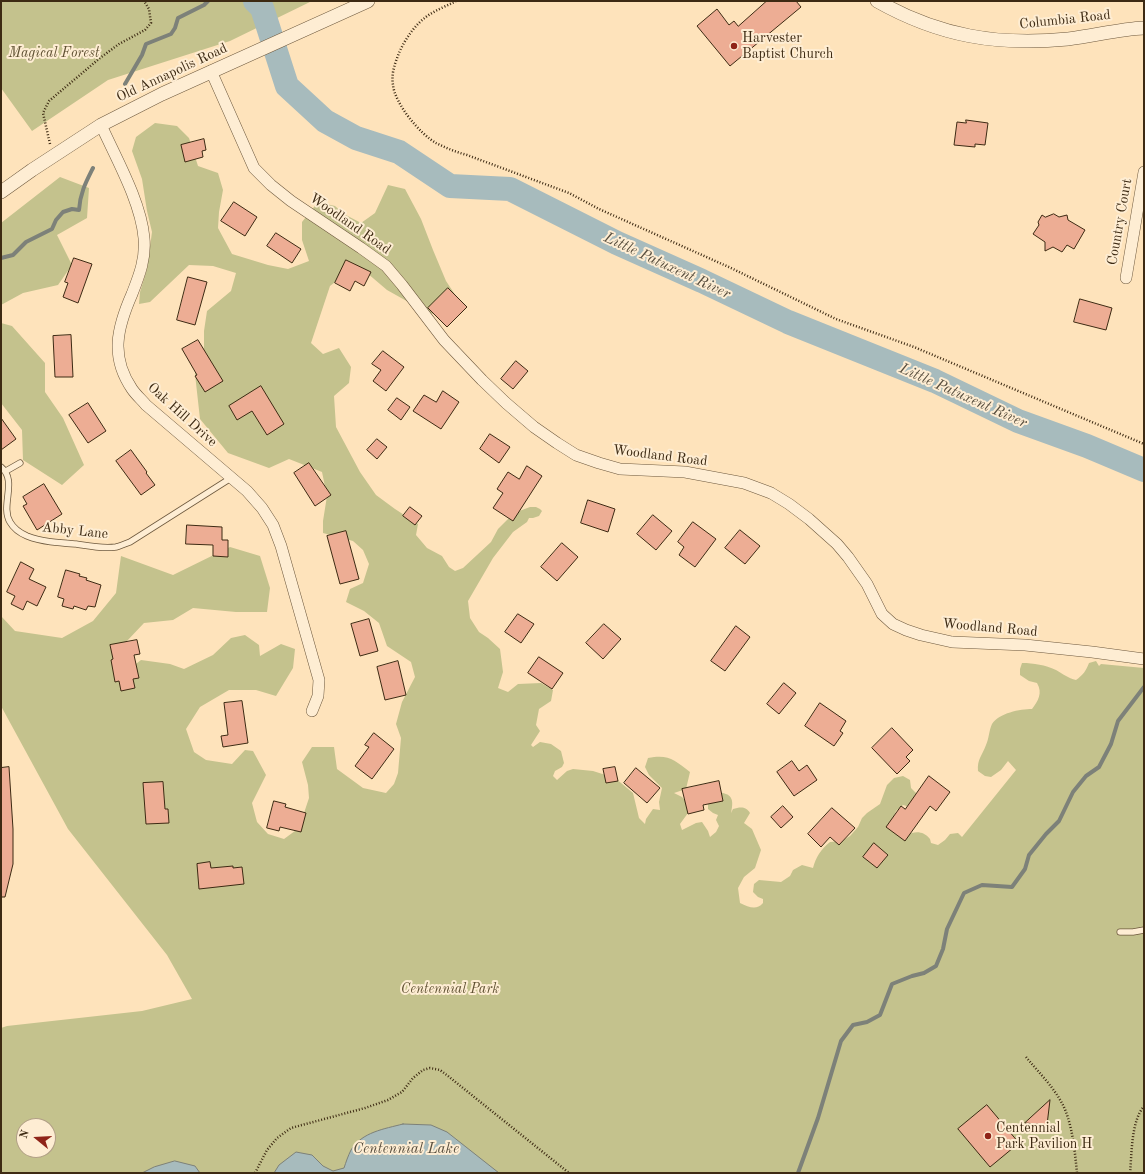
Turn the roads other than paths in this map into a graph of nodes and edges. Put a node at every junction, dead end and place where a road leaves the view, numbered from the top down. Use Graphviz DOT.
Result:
graph roads {
  1 [pos="368,1"];
  2 [pos="877,1"];
  3 [pos="1144,28"];
  4 [pos="211,71"];
  5 [pos="101,125"];
  6 [pos="1144,172"];
  7 [pos="1,192"];
  8 [pos="1126,278"];
  9 [pos="20,463"];
  10 [pos="3,469"];
  11 [pos="231,478"];
  12 [pos="1144,659"];
  13 [pos="312,711"];
  14 [pos="1144,930"];
  15 [pos="1120,932"];
  1 -- 4 [label="street, Old Annapolis Road"];
  2 -- 3 [label="street, Columbia Road"];
  4 -- 5 [label="street, Old Annapolis Road"];
  4 -- 12 [label="street, Woodland Road"];
  5 -- 7 [label="street, Old Annapolis Road"];
  5 -- 11 [label="street, Oak Hill Drive"];
  6 -- 8 [label="street, Country Court"];
  9 -- 10 [label="lane"];
  10 -- 11 [label="lane, Abby Lane"];
  11 -- 13 [label="street, Oak Hill Drive"];
  14 -- 15 [label="lane"];
}
